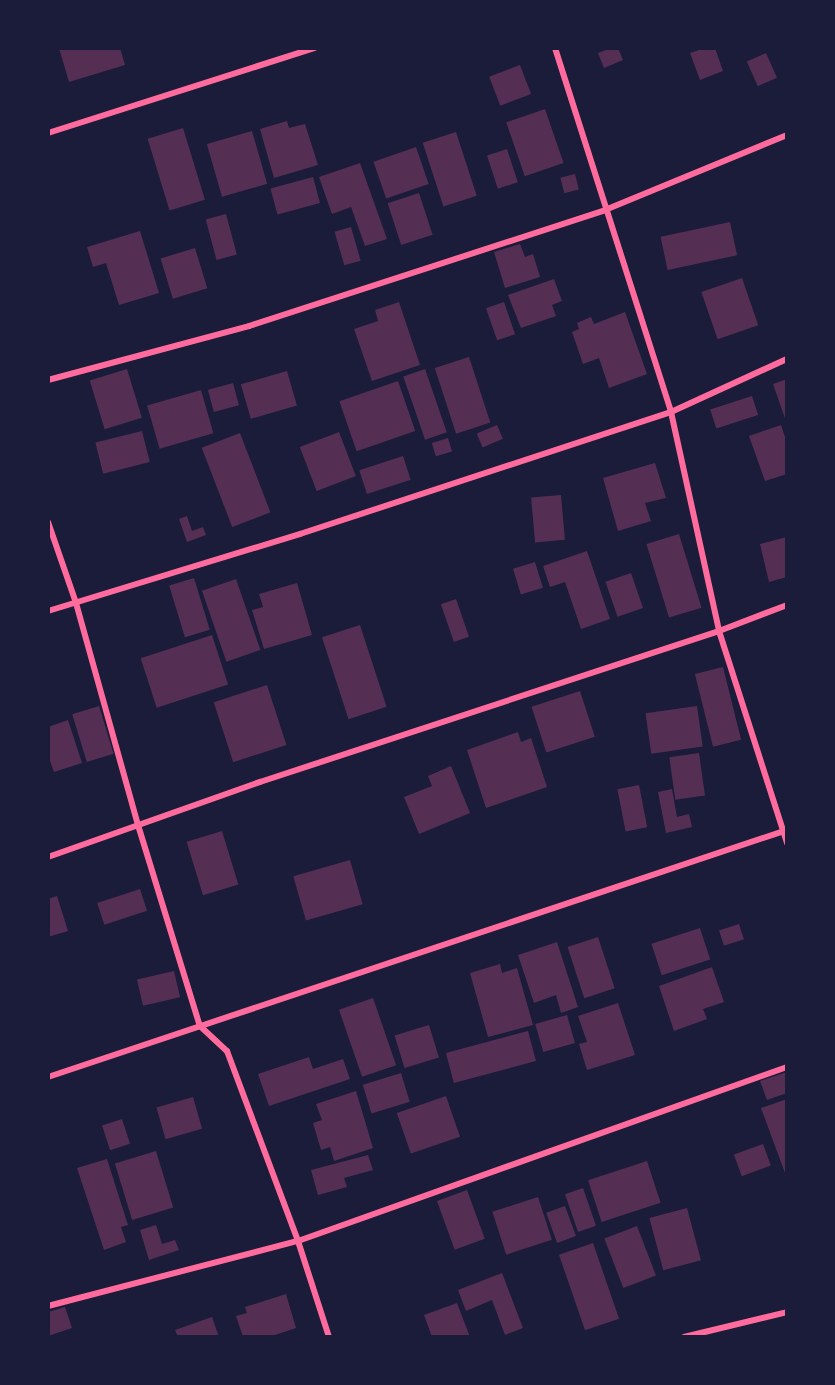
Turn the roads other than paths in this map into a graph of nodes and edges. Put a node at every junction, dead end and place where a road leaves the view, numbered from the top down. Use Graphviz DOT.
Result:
graph roads {
  1 [pos="315,48"];
  2 [pos="555,48"];
  3 [pos="48,133"];
  4 [pos="787,135"];
  5 [pos="605,210"];
  6 [pos="787,359"];
  7 [pos="48,380"];
  8 [pos="671,412"];
  9 [pos="48,522"];
  10 [pos="76,603"];
  11 [pos="787,605"];
  12 [pos="48,610"];
  13 [pos="718,631"];
  14 [pos="138,825"];
  15 [pos="784,831"];
  16 [pos="787,843"];
  17 [pos="48,857"];
  18 [pos="200,1026"];
  19 [pos="787,1067"];
  20 [pos="48,1077"];
  21 [pos="298,1241"];
  22 [pos="48,1306"];
  23 [pos="787,1312"];
  24 [pos="328,1337"];
  25 [pos="684,1337"];
  1 -- 3 [label="street"];
  2 -- 5 [label="street"];
  4 -- 5 [label="street"];
  5 -- 7 [label="street"];
  5 -- 8 [label="street"];
  6 -- 8 [label="street"];
  8 -- 10 [label="street"];
  8 -- 13 [label="street"];
  9 -- 10 [label="street"];
  10 -- 12 [label="street"];
  10 -- 14 [label="street"];
  11 -- 13 [label="street"];
  13 -- 14 [label="street"];
  13 -- 15 [label="street"];
  14 -- 17 [label="street"];
  14 -- 18 [label="street"];
  15 -- 16 [label="street"];
  15 -- 18 [label="street"];
  18 -- 20 [label="street"];
  18 -- 21 [label="street"];
  19 -- 21 [label="street"];
  21 -- 22 [label="street"];
  21 -- 24 [label="street"];
  23 -- 25 [label="street"];
}
